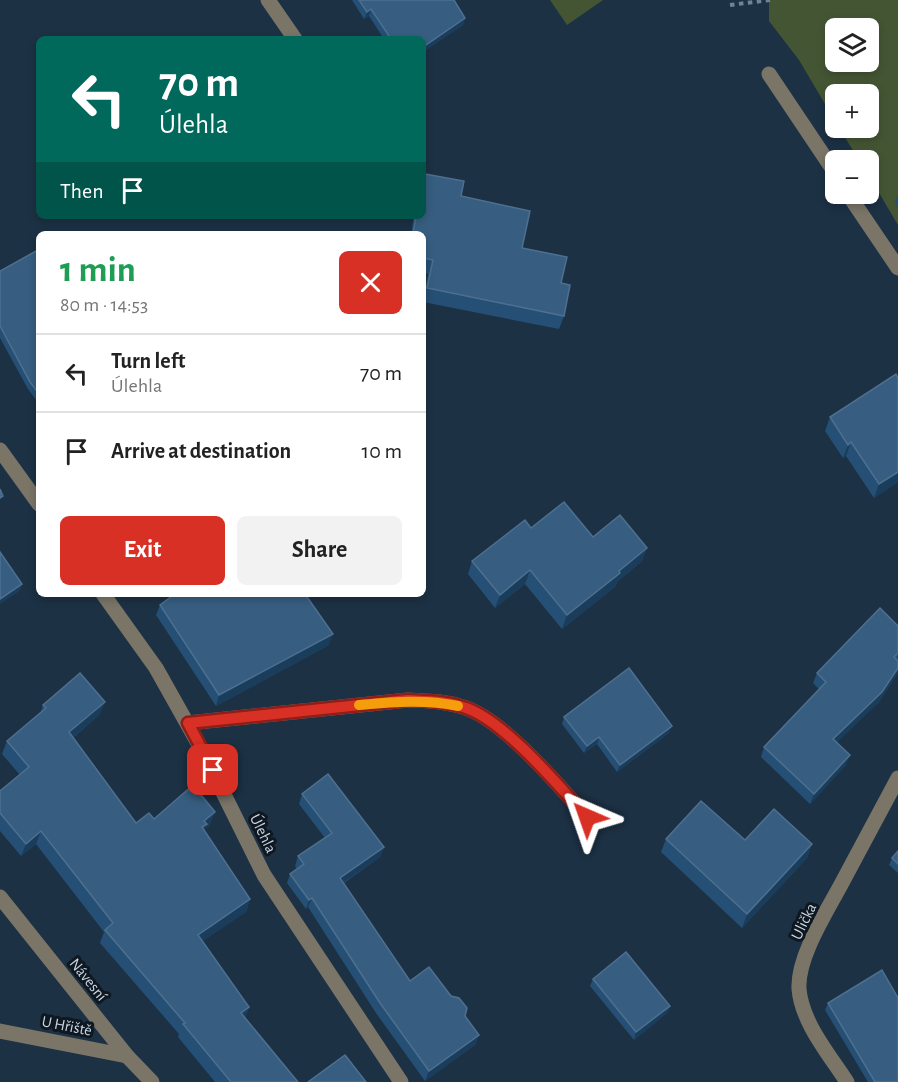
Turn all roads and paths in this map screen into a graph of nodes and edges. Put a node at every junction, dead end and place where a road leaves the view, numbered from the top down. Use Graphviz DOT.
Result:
graph roads {
  1 [pos="268,0"];
  2 [pos="770,0"];
  3 [pos="730,5"];
  4 [pos="293,36"];
  5 [pos="768,74"];
  6 [pos="825,158"];
  7 [pos="855,204"];
  8 [pos="898,268"];
  9 [pos="0,450"];
  10 [pos="36,500"];
  11 [pos="105,597"];
  12 [pos="188,723"];
  13 [pos="898,777"];
  14 [pos="587,817"];
  15 [pos="0,897"];
  16 [pos="0,1031"];
  17 [pos="127,1056"];
  18 [pos="148,1079"];
  19 [pos="401,1082"];
  20 [pos="847,1082"];
  1 -- 4 [label="street"];
  2 -- 3 [label="path"];
  5 -- 6 [label="street"];
  7 -- 8 [label="street"];
  9 -- 10 [label="street"];
  11 -- 12 [label="street, Úlehla"];
  12 -- 14 [label="street"];
  12 -- 19 [label="street, Úlehla"];
  13 -- 20 [label="street, Ulička"];
  15 -- 17 [label="street, Návesní"];
  16 -- 17 [label="street, U Hřiště"];
  17 -- 18 [label="street, Návesní"];
}
